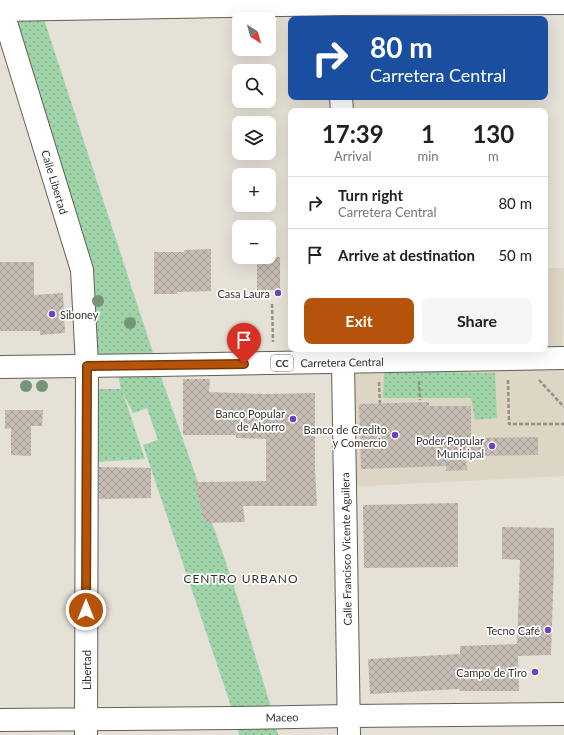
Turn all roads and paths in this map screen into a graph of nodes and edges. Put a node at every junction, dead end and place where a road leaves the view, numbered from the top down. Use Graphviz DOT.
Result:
graph roads {
  1 [pos="564,3"];
  2 [pos="1,8"];
  3 [pos="341,8"];
  4 [pos="272,304"];
  5 [pos="343,356"];
  6 [pos="564,358"];
  7 [pos="514,359"];
  8 [pos="274,363"];
  9 [pos="87,366"];
  10 [pos="0,367"];
  11 [pos="564,407"];
  12 [pos="564,424"];
  13 [pos="564,714"];
  14 [pos="0,720"];
  15 [pos="348,725"];
  16 [pos="86,727"];
  1 -- 3 [label="main road"];
  2 -- 3 [label="main road"];
  2 -- 9 [label="main road, Calle Libertad"];
  4 -- 8 [label="path"];
  5 -- 7 [label="main road, Carretera Central / CC"];
  5 -- 8 [label="main road, Carretera Central / CC"];
  5 -- 15 [label="main road, Calle Francisco Vicente Aguilera"];
  6 -- 7 [label="main road, Carretera Central / CC"];
  7 -- 11 [label="path"];
  7 -- 12 [label="path"];
  8 -- 9 [label="main road, Carretera Central / CC"];
  9 -- 10 [label="main road, Carretera Central / CC"];
  9 -- 16 [label="main road, Libertad"];
  13 -- 15 [label="main road, Maceo"];
  14 -- 16 [label="main road, Maceo"];
  15 -- 16 [label="main road, Maceo"];
}
